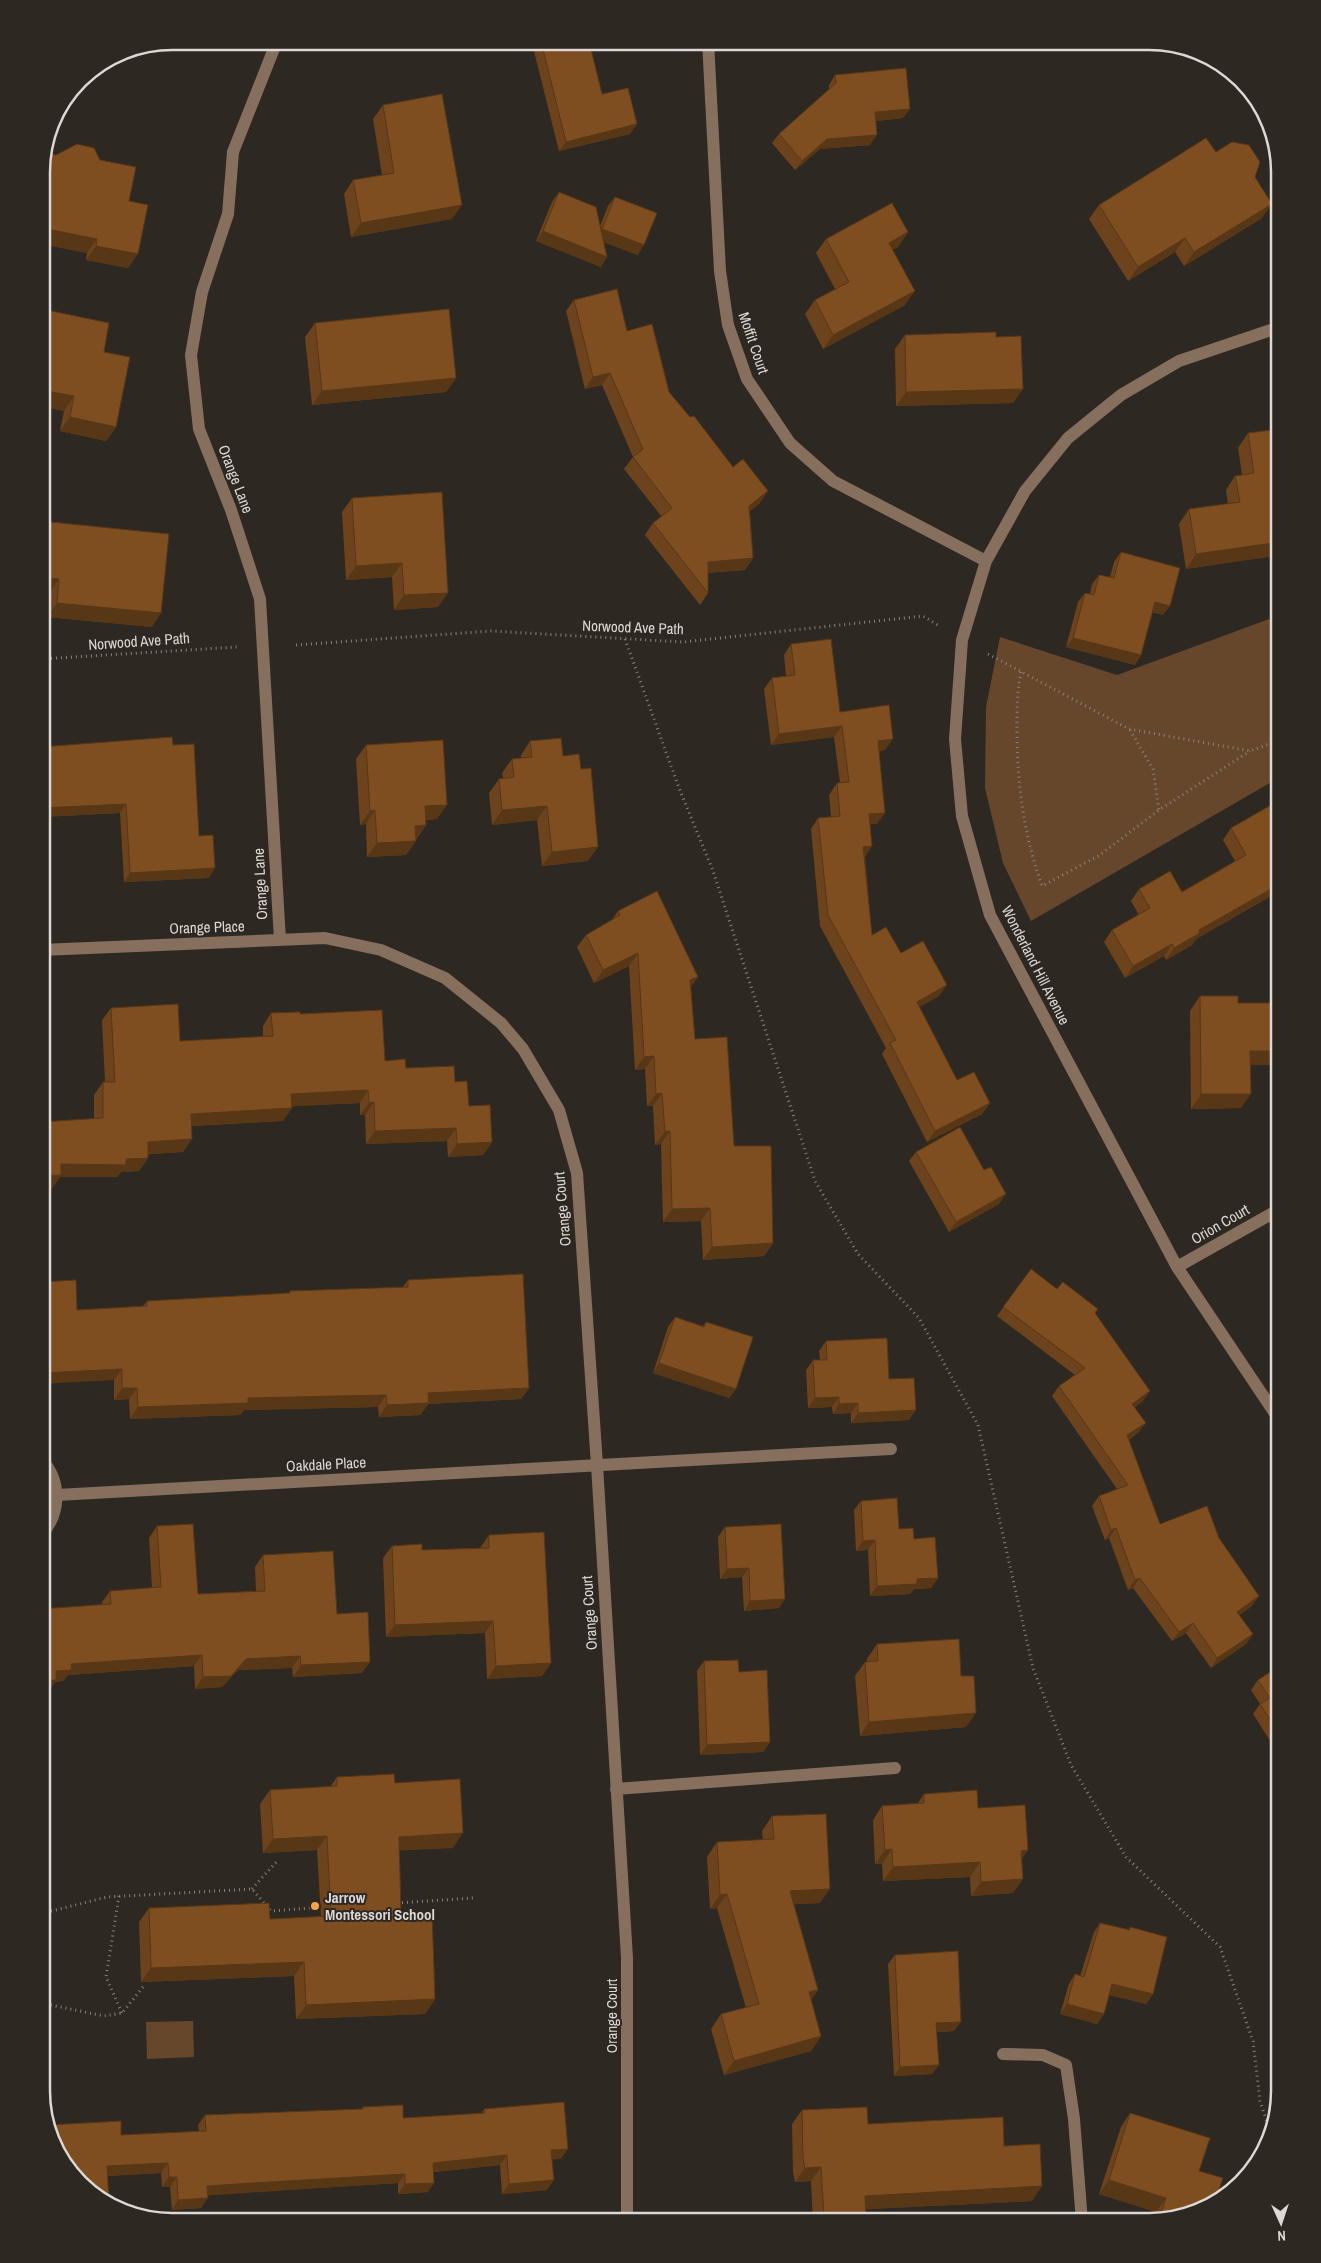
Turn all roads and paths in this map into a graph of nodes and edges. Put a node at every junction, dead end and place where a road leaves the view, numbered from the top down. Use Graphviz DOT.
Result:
graph roads {
  1 [pos="274,50"];
  2 [pos="708,50"];
  3 [pos="1271,330"];
  4 [pos="986,561"];
  5 [pos="625,639"];
  6 [pos="962,640"];
  7 [pos="296,645"];
  8 [pos="238,647"];
  9 [pos="50,659"];
  10 [pos="1021,672"];
  11 [pos="1129,729"];
  12 [pos="1271,743"];
  13 [pos="1250,751"];
  14 [pos="1159,810"];
  15 [pos="280,940"];
  16 [pos="50,950"];
  17 [pos="501,1022"];
  18 [pos="1271,1214"];
  19 [pos="1177,1267"];
  20 [pos="1271,1408"];
  21 [pos="891,1448"];
  22 [pos="596,1465"];
  23 [pos="50,1472"];
  24 [pos="57,1495"];
  25 [pos="50,1523"];
  26 [pos="895,1768"];
  27 [pos="616,1789"];
  28 [pos="278,1860"];
  29 [pos="252,1889"];
  30 [pos="119,1896"];
  31 [pos="473,1898"];
  32 [pos="396,1903"];
  33 [pos="328,1907"];
  34 [pos="50,1911"];
  35 [pos="143,1987"];
  36 [pos="50,2005"];
  37 [pos="122,2013"];
  38 [pos="1003,2054"];
  39 [pos="1267,2122"];
  40 [pos="628,2213"];
  41 [pos="1081,2213"];
  1 -- 15 [label="street, Orange Lane"];
  2 -- 4 [label="street, Moffit Court"];
  3 -- 4 [label="street, Wonderland Hill Avenue"];
  4 -- 6 [label="street, Wonderland Hill Avenue"];
  5 -- 6 [label="path, Norwood Ave Path"];
  5 -- 7 [label="path, Norwood Ave Path"];
  5 -- 39 [label="path"];
  6 -- 10 [label="path, Norwood Ave Path"];
  6 -- 19 [label="street, Wonderland Hill Avenue"];
  8 -- 9 [label="path, Norwood Ave Path"];
  10 -- 11 [label="path, Norwood Ave Path"];
  10 -- 14 [label="path"];
  11 -- 13 [label="path"];
  11 -- 14 [label="path"];
  12 -- 13 [label="path"];
  13 -- 14 [label="path"];
  15 -- 16 [label="street, Orange Place"];
  15 -- 17 [label="street, Orange Place"];
  17 -- 22 [label="street, Orange Court"];
  18 -- 19 [label="street, Orion Court"];
  19 -- 20 [label="street, Wonderland Hill Avenue"];
  21 -- 22 [label="street, Oakdale Place"];
  22 -- 24 [label="street, Oakdale Place"];
  22 -- 27 [label="street, Orange Court"];
  23 -- 24 [label="street"];
  24 -- 25 [label="street"];
  26 -- 27 [label="street"];
  27 -- 40 [label="street, Orange Court"];
  28 -- 29 [label="path"];
  29 -- 30 [label="path"];
  29 -- 33 [label="path"];
  30 -- 34 [label="path"];
  30 -- 37 [label="path"];
  31 -- 32 [label="path"];
  35 -- 37 [label="path"];
  36 -- 37 [label="path"];
  38 -- 41 [label="street"];
}
